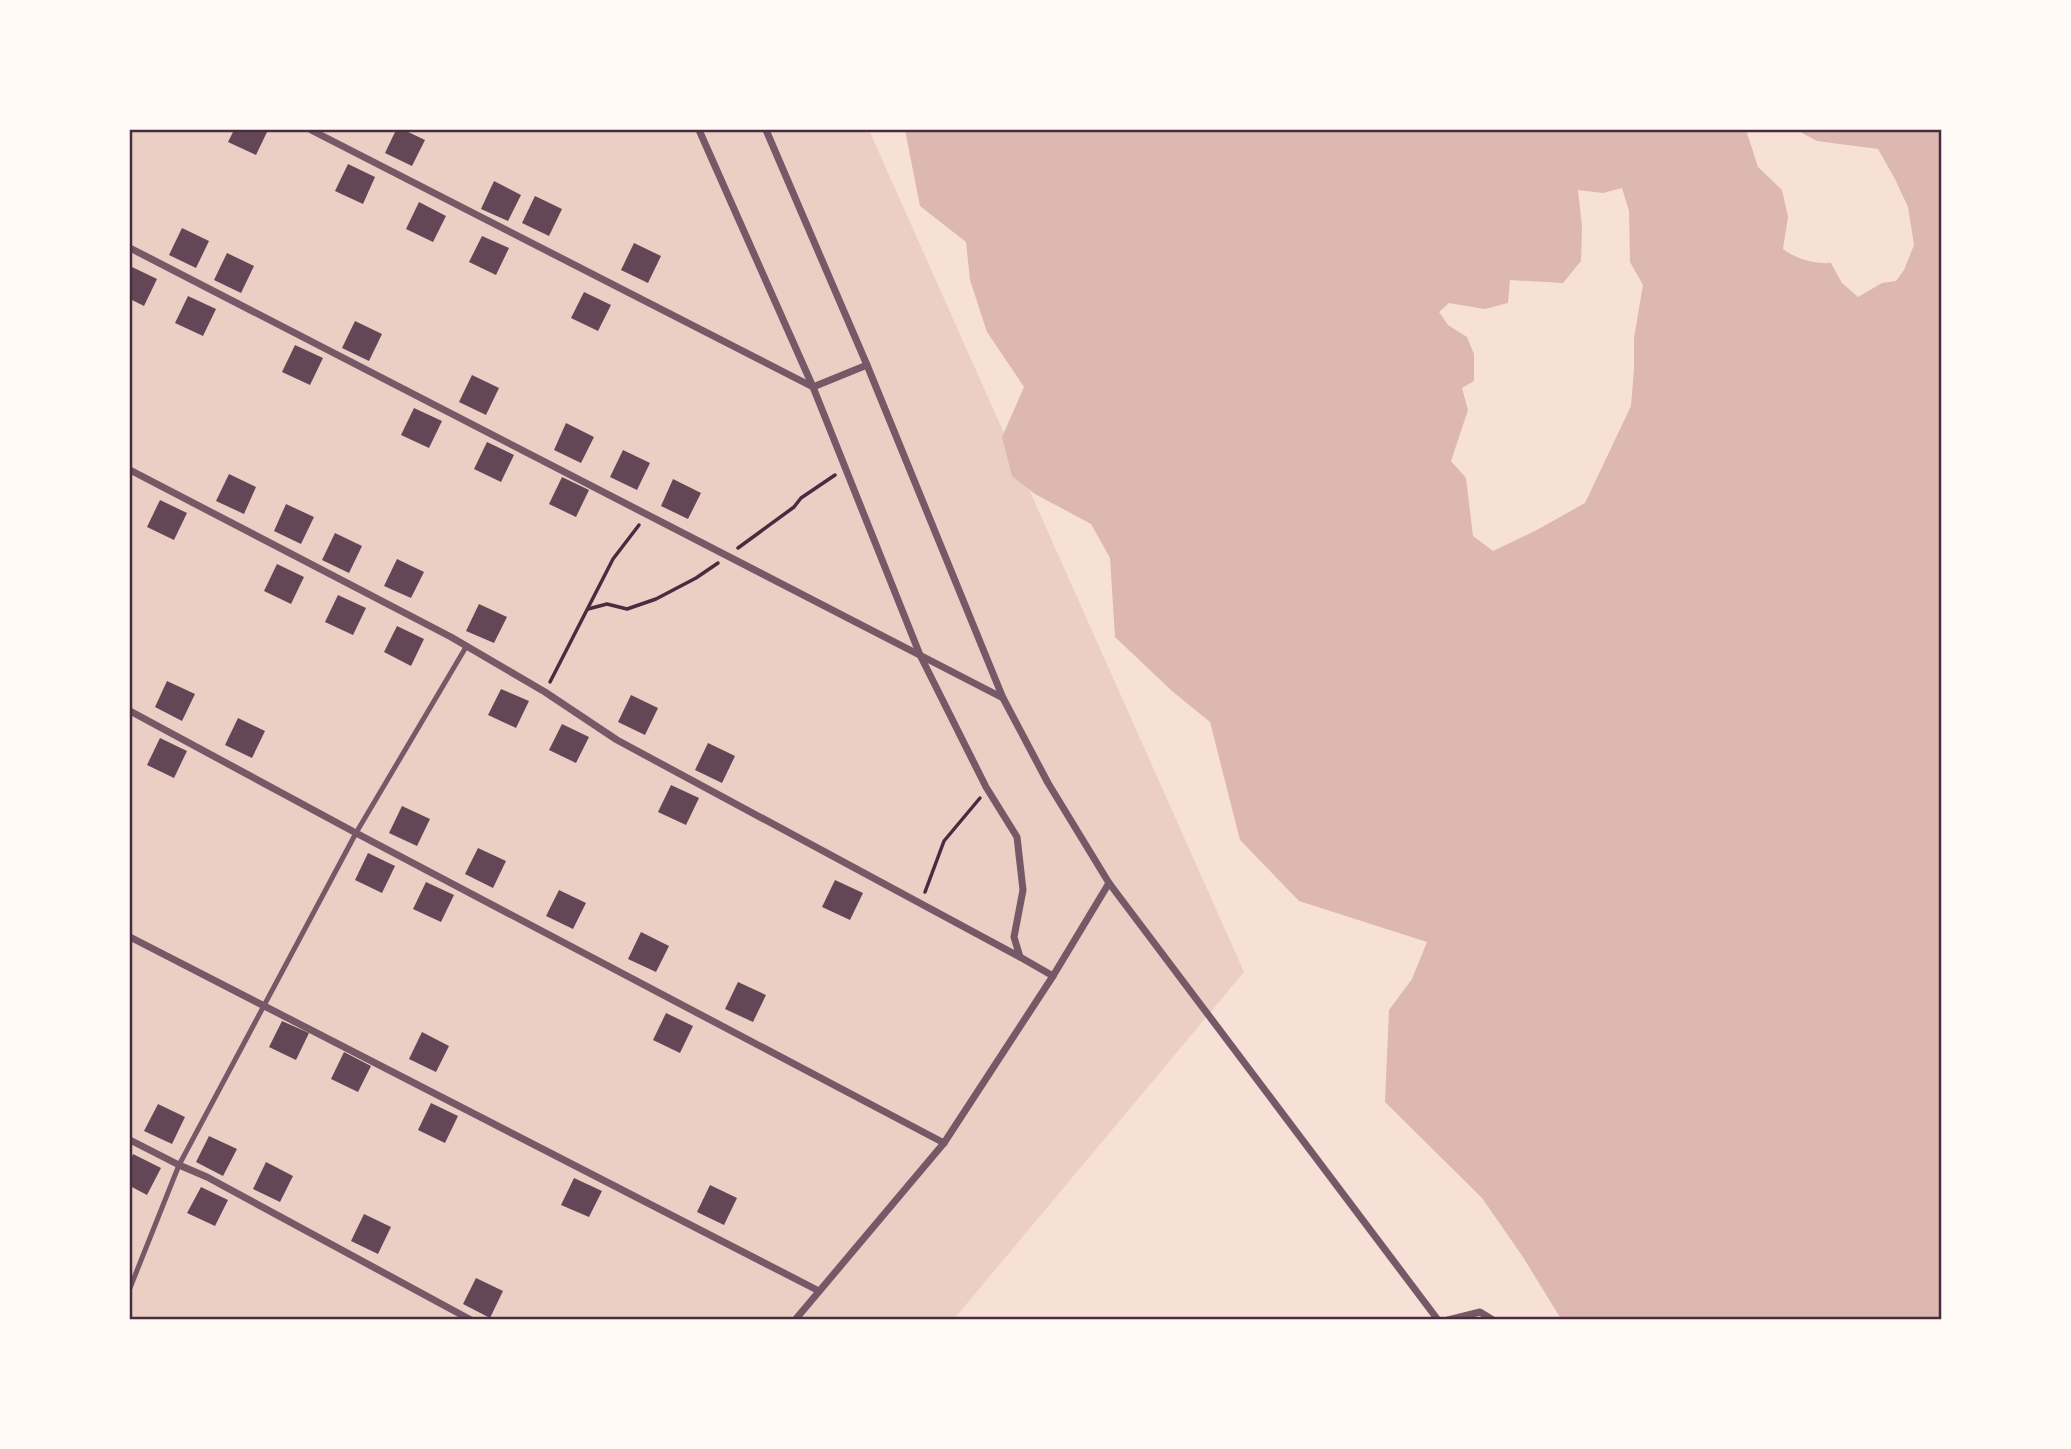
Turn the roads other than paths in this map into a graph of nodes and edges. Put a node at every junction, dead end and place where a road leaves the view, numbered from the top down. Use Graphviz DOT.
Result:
graph roads {
  1 [pos="311,130"];
  2 [pos="699,130"];
  3 [pos="766,130"];
  4 [pos="130,248"];
  5 [pos="867,365"];
  6 [pos="813,387"];
  7 [pos="130,470"];
  8 [pos="466,647"];
  9 [pos="920,655"];
  10 [pos="1003,698"];
  11 [pos="130,711"];
  12 [pos="356,833"];
  13 [pos="1109,883"];
  14 [pos="130,937"];
  15 [pos="1020,957"];
  16 [pos="1054,976"];
  17 [pos="263,1007"];
  18 [pos="130,1140"];
  19 [pos="943,1143"];
  20 [pos="178,1165"];
  21 [pos="130,1288"];
  22 [pos="819,1291"];
  23 [pos="471,1320"];
  24 [pos="795,1320"];
  25 [pos="1438,1320"];
  26 [pos="1448,1320"];
  27 [pos="1493,1320"];
  1 -- 6 [label="street"];
  2 -- 6 [label="street"];
  3 -- 5 [label="street"];
  4 -- 9 [label="street"];
  5 -- 6 [label="street"];
  5 -- 10 [label="street"];
  6 -- 9 [label="street"];
  7 -- 8 [label="street"];
  8 -- 12 [label="lane"];
  8 -- 15 [label="street"];
  9 -- 10 [label="street"];
  9 -- 15 [label="street"];
  10 -- 13 [label="street"];
  11 -- 12 [label="street"];
  12 -- 17 [label="lane"];
  12 -- 19 [label="street"];
  13 -- 16 [label="street"];
  13 -- 25 [label="street"];
  14 -- 17 [label="street"];
  15 -- 16 [label="street"];
  16 -- 19 [label="street"];
  17 -- 20 [label="lane"];
  17 -- 22 [label="street"];
  18 -- 20 [label="street"];
  19 -- 22 [label="street"];
  20 -- 21 [label="lane"];
  20 -- 23 [label="street"];
  22 -- 24 [label="street"];
  26 -- 27 [label="street"];
}
